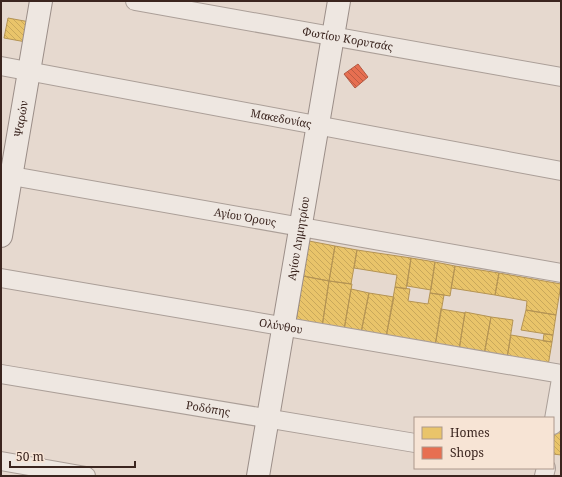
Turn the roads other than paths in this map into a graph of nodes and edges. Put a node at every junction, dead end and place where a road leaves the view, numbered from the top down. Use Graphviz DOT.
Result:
graph roads {
  1 [pos="41,1"];
  2 [pos="135,1"];
  3 [pos="339,1"];
  4 [pos="333,36"];
  5 [pos="1,66"];
  6 [pos="29,72"];
  7 [pos="561,77"];
  8 [pos="317,125"];
  9 [pos="561,171"];
  10 [pos="6,175"];
  11 [pos="300,227"];
  12 [pos="1,236"];
  13 [pos="561,273"];
  14 [pos="1,278"];
  15 [pos="283,326"];
  16 [pos="1,374"];
  17 [pos="561,374"];
  18 [pos="561,379"];
  19 [pos="268,418"];
  20 [pos="554,419"];
  21 [pos="414,443"];
  22 [pos="1,461"];
  23 [pos="86,476"];
  24 [pos="258,476"];
  1 -- 6 [label="main road, Ψαρών"];
  2 -- 4 [label="street, Φωτίου Κορυτσάς"];
  3 -- 4 [label="main road, Αγίου Δημητρίου"];
  4 -- 7 [label="street, Φωτίου Κορυτσάς"];
  4 -- 8 [label="main road, Αγίου Δημητρίου"];
  5 -- 6 [label="street, Μακεδονίας"];
  6 -- 8 [label="street, Μακεδονίας"];
  6 -- 10 [label="main road, Ψαρών"];
  8 -- 9 [label="street, Μακεδονίας"];
  8 -- 11 [label="main road, Αγίου Δημητρίου"];
  10 -- 11 [label="street, Αγίου Όρους"];
  10 -- 12 [label="main road, Ψαρών"];
  11 -- 13 [label="street, Αγίου Όρους"];
  11 -- 15 [label="main road, Αγίου Δημητρίου"];
  14 -- 15 [label="street, Ολύνθου"];
  15 -- 17 [label="street, Ολύνθου"];
  15 -- 19 [label="main road, Αγίου Δημητρίου"];
  16 -- 19 [label="street, Ροδόπης"];
  18 -- 20 [label="street"];
  19 -- 21 [label="street, Ροδόπης"];
  19 -- 24 [label="main road, Αγίου Δημητρίου"];
  22 -- 23 [label="street"];
}
